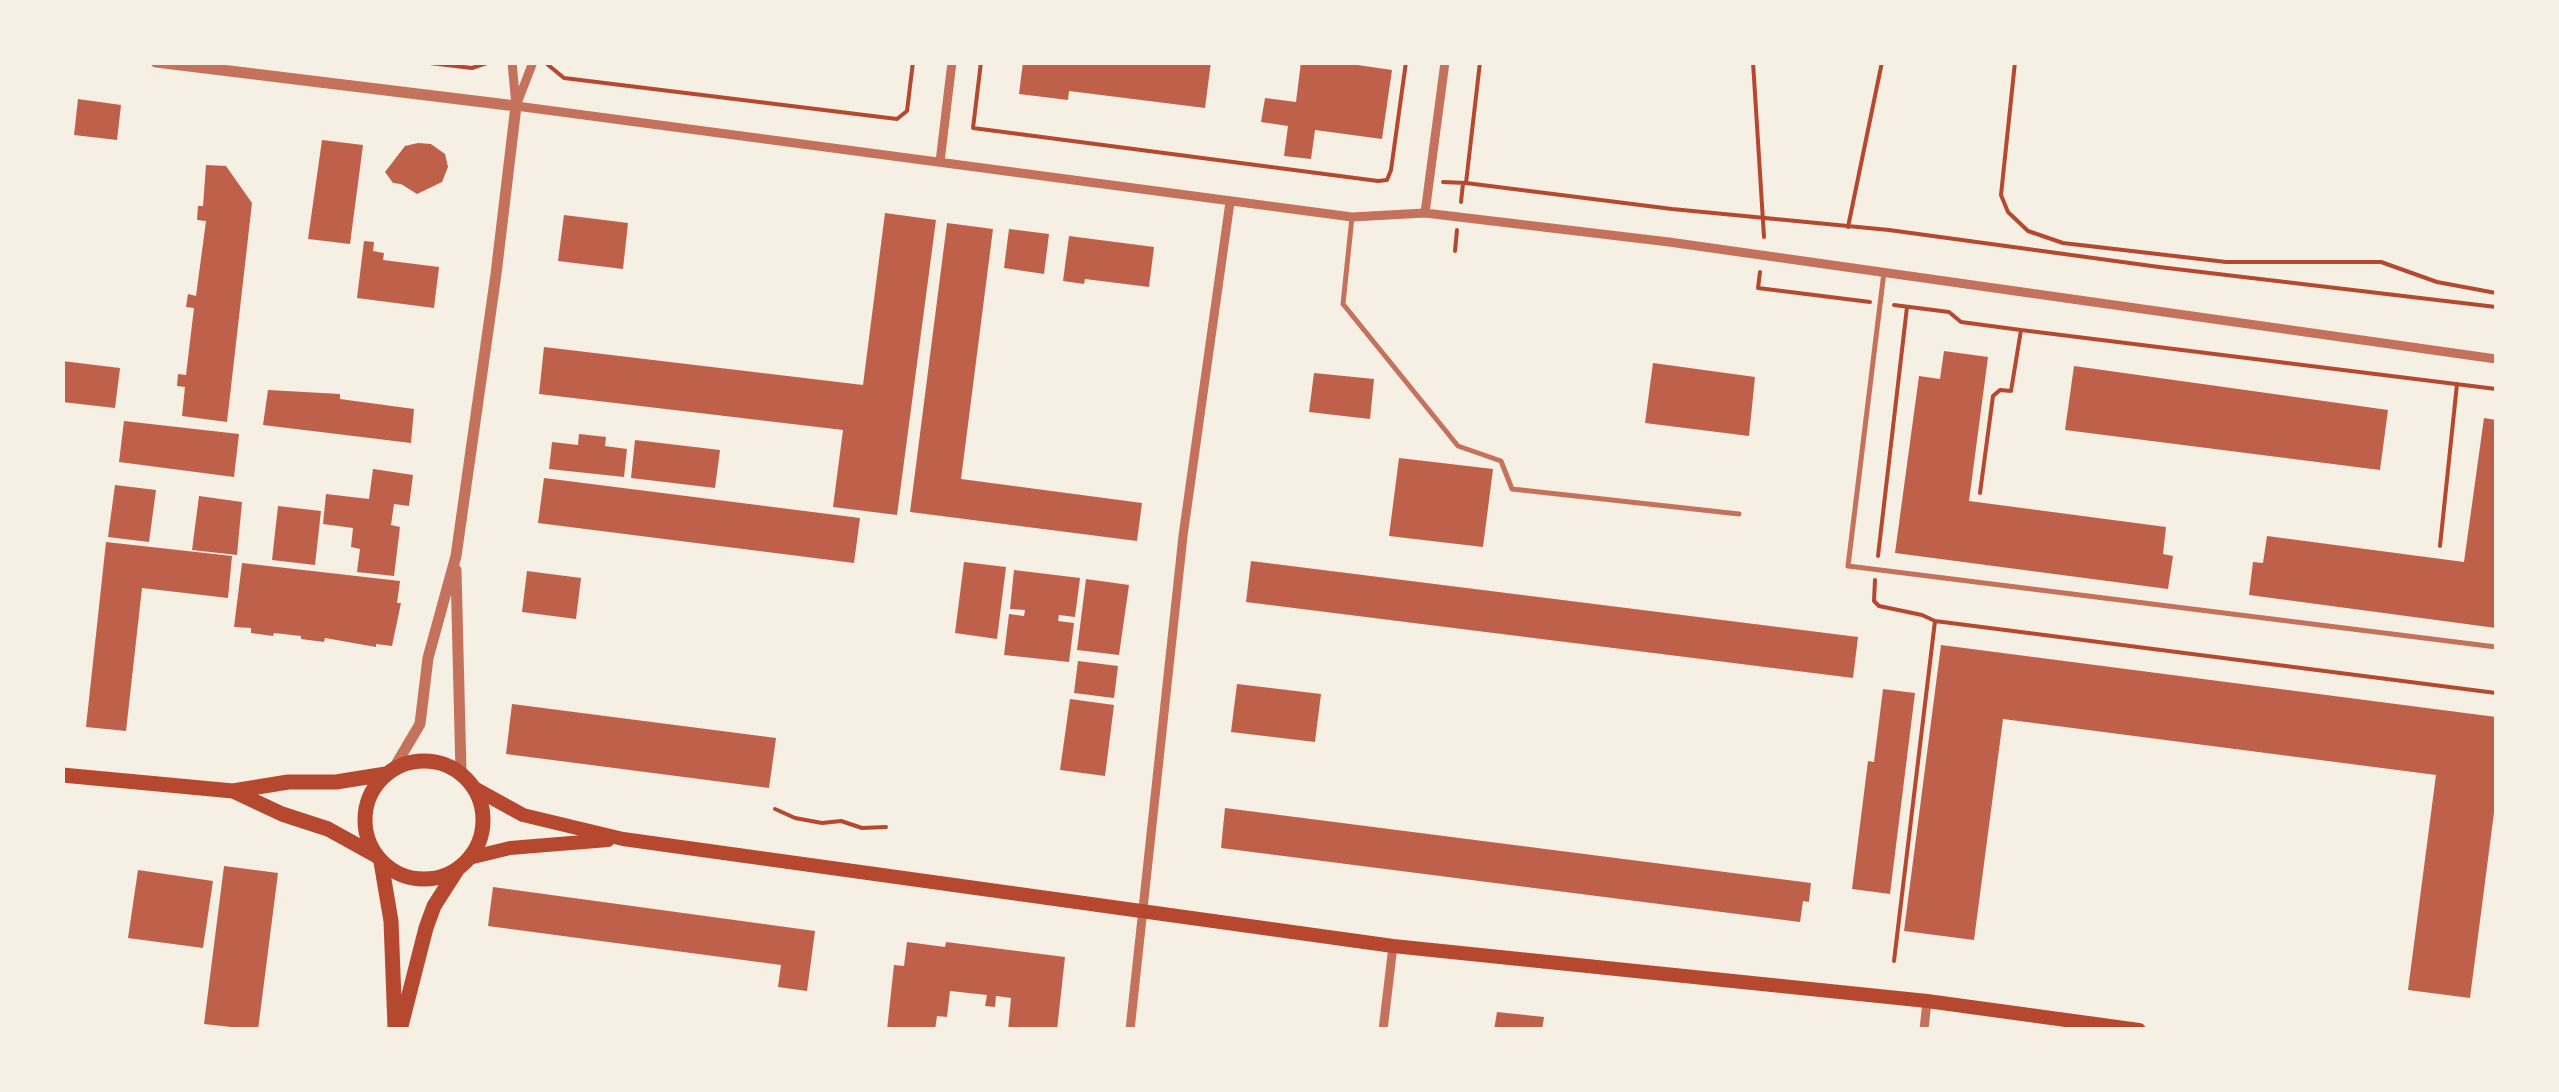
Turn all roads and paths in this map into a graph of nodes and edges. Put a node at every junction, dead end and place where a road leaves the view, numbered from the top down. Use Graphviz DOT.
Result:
graph roads {
  1 [pos="156,62"];
  2 [pos="421,62"];
  3 [pos="490,62"];
  4 [pos="512,62"];
  5 [pos="533,62"];
  6 [pos="546,62"];
  7 [pos="913,62"];
  8 [pos="952,62"];
  9 [pos="981,62"];
  10 [pos="1406,62"];
  11 [pos="1445,62"];
  12 [pos="1480,62"];
  13 [pos="1753,62"];
  14 [pos="1882,62"];
  15 [pos="2015,62"];
  16 [pos="447,64"];
  17 [pos="516,106"];
  18 [pos="940,162"];
  19 [pos="1440,182"];
  20 [pos="1465,183"];
  21 [pos="1230,202"];
  22 [pos="1461,207"];
  23 [pos="1425,213"];
  24 [pos="1352,217"];
  25 [pos="1764,217"];
  26 [pos="1458,227"];
  27 [pos="1848,227"];
  28 [pos="1764,236"];
  29 [pos="1455,250"];
  30 [pos="1760,272"];
  31 [pos="1884,272"];
  32 [pos="1758,288"];
  33 [pos="2496,293"];
  34 [pos="1907,307"];
  35 [pos="2496,307"];
  36 [pos="2496,359"];
  37 [pos="2458,384"];
  38 [pos="2496,389"];
  39 [pos="1980,493"];
  40 [pos="1739,514"];
  41 [pos="2440,546"];
  42 [pos="456,556"];
  43 [pos="1877,569"];
  44 [pos="1935,622"];
  45 [pos="2496,647"];
  46 [pos="2496,693"];
  47 [pos="390,771"];
  48 [pos="460,773"];
  49 [pos="62,775"];
  50 [pos="474,788"];
  51 [pos="233,792"];
  52 [pos="776,809"];
  53 [pos="886,826"];
  54 [pos="623,839"];
  55 [pos="379,859"];
  56 [pos="463,864"];
  57 [pos="1144,912"];
  58 [pos="1393,946"];
  59 [pos="1894,961"];
  60 [pos="1927,1001"];
  61 [pos="2084,1026"];
  62 [pos="398,1030"];
  63 [pos="1130,1030"];
  64 [pos="1383,1030"];
  65 [pos="1924,1030"];
  66 [pos="2139,1030"];
  1 -- 17 [label="street"];
  2 -- 16 [label="path"];
  3 -- 16 [label="path"];
  4 -- 17 [label="street"];
  5 -- 17 [label="street"];
  6 -- 7 [label="path"];
  8 -- 18 [label="street"];
  9 -- 10 [label="path"];
  11 -- 23 [label="street"];
  12 -- 20 [label="path"];
  13 -- 25 [label="path"];
  14 -- 27 [label="path"];
  15 -- 33 [label="path"];
  17 -- 18 [label="street"];
  17 -- 42 [label="street"];
  18 -- 21 [label="street"];
  19 -- 20 [label="path"];
  20 -- 22 [label="path"];
  20 -- 25 [label="path"];
  21 -- 24 [label="street"];
  21 -- 57 [label="street"];
  23 -- 24 [label="street"];
  23 -- 31 [label="street"];
  24 -- 40 [label="lane"];
  25 -- 27 [label="path"];
  25 -- 28 [label="path"];
  26 -- 29 [label="path"];
  27 -- 35 [label="path"];
  30 -- 32 [label="path"];
  31 -- 36 [label="street"];
  31 -- 43 [label="lane"];
  34 -- 43 [label="path"];
  37 -- 38 [label="path"];
  37 -- 39 [label="path"];
  37 -- 41 [label="path"];
  42 -- 47 [label="street"];
  42 -- 48 [label="street"];
  43 -- 44 [label="path"];
  43 -- 45 [label="lane"];
  44 -- 46 [label="path"];
  44 -- 59 [label="path"];
  47 -- 48 [label="main road"];
  47 -- 51 [label="main road"];
  47 -- 55 [label="main road"];
  48 -- 50 [label="main road"];
  49 -- 51 [label="main road"];
  50 -- 54 [label="main road"];
  50 -- 56 [label="main road"];
  51 -- 55 [label="main road"];
  52 -- 53 [label="path"];
  54 -- 56 [label="main road"];
  54 -- 57 [label="main road"];
  55 -- 56 [label="main road"];
  55 -- 62 [label="main road"];
  56 -- 62 [label="main road"];
  57 -- 58 [label="main road"];
  57 -- 63 [label="street"];
  58 -- 60 [label="main road"];
  58 -- 64 [label="street"];
  60 -- 61 [label="main road"];
  60 -- 65 [label="street"];
  61 -- 66 [label="main road"];
}
